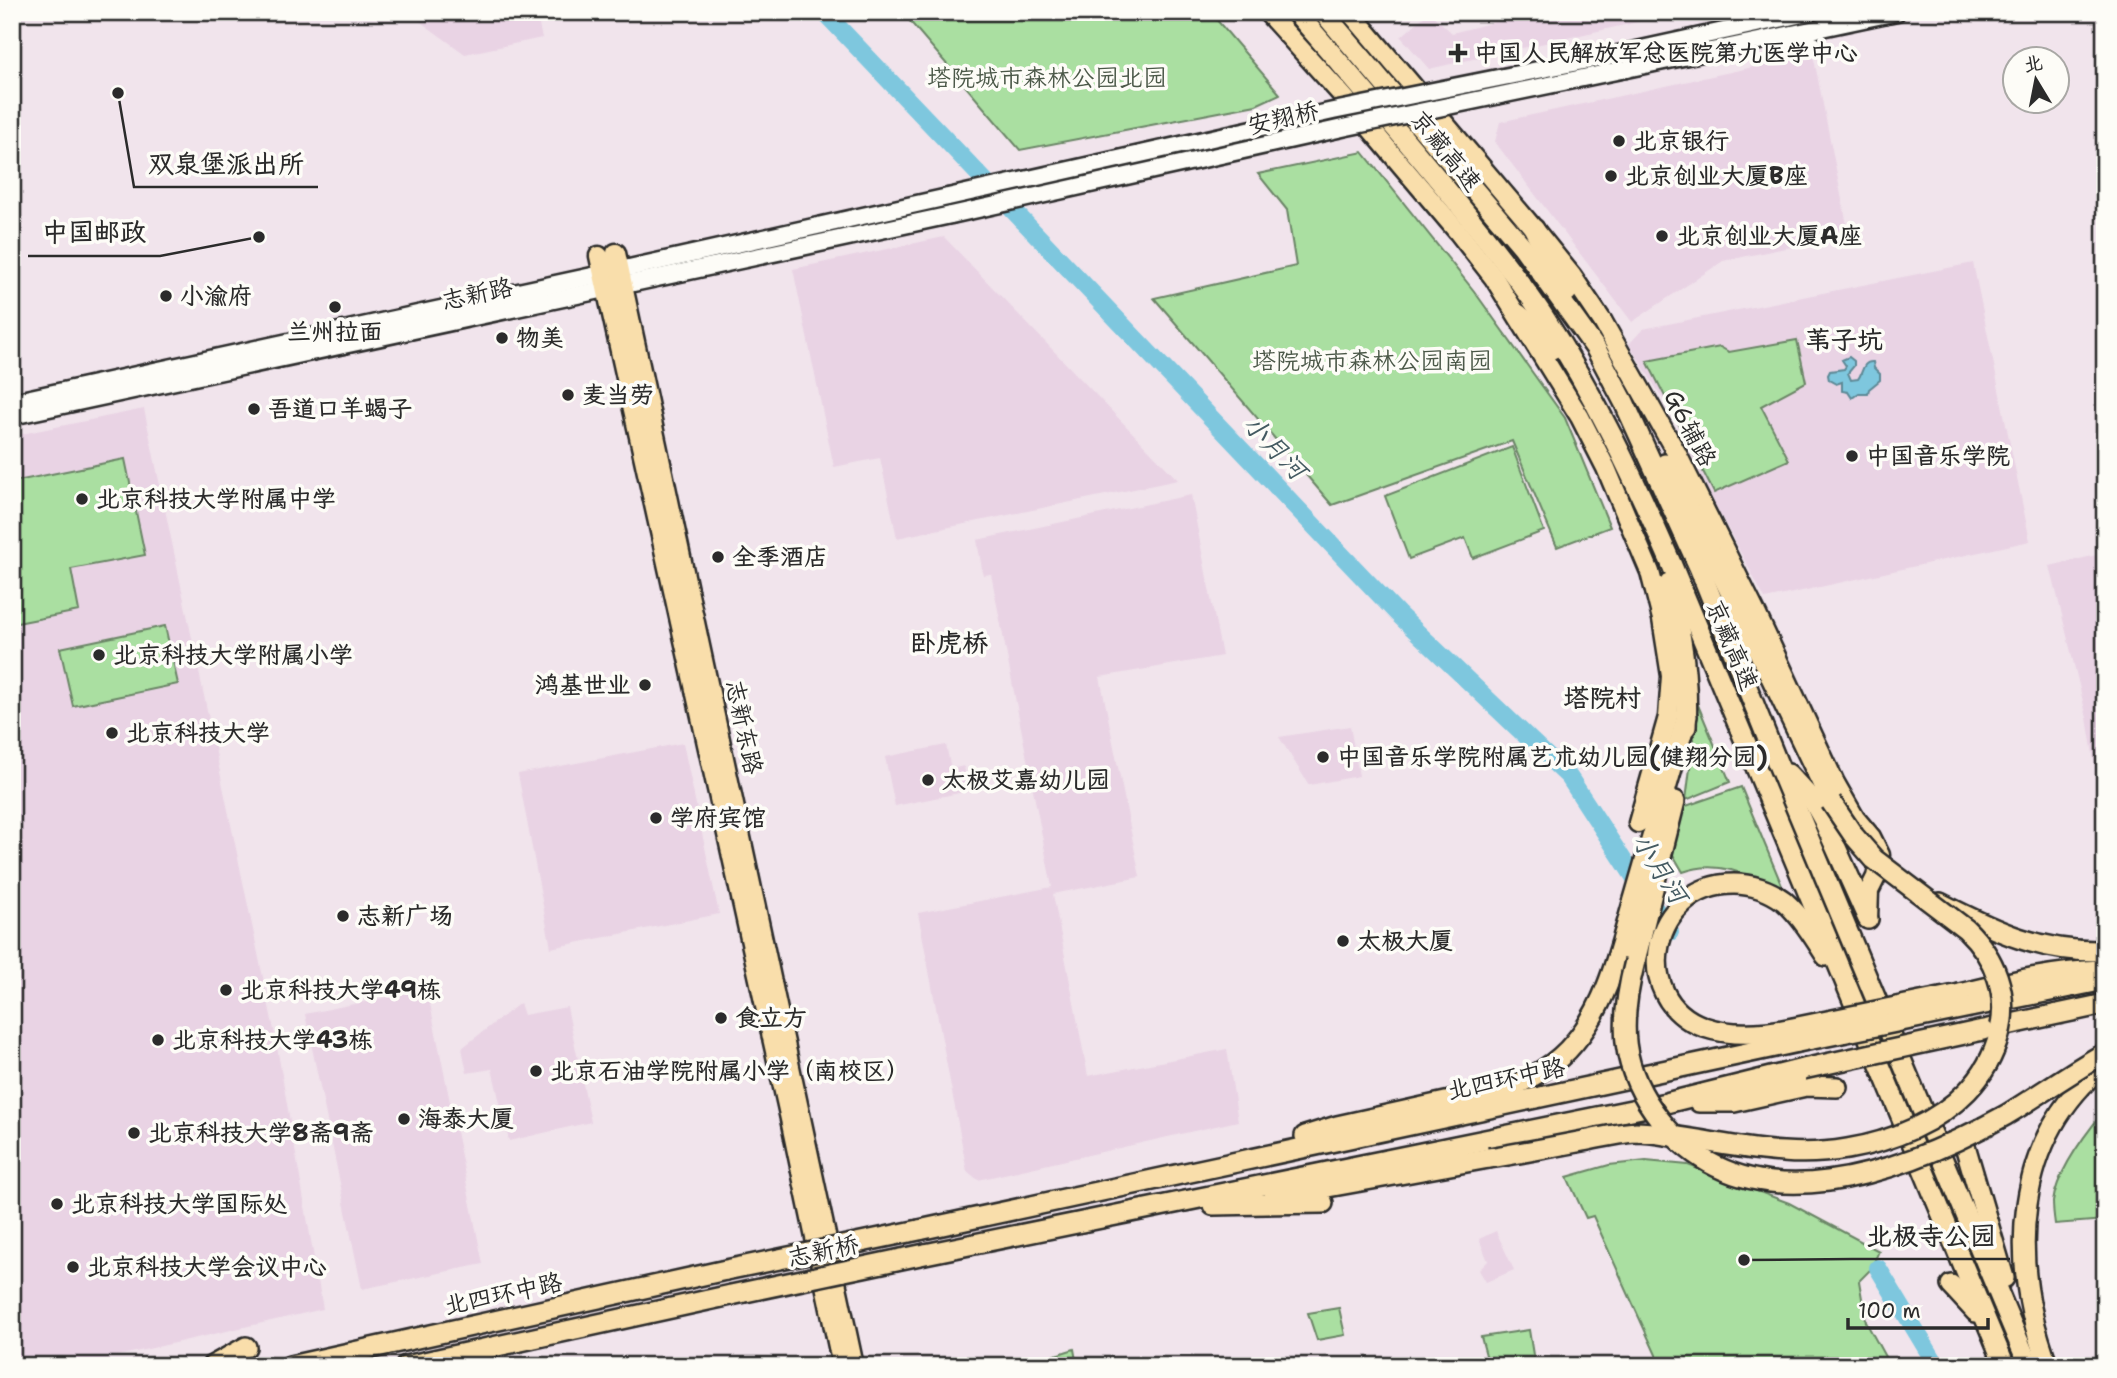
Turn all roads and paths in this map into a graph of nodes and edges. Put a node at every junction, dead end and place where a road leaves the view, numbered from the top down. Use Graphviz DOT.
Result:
graph roads {
  1 [pos="1267,12"];
  2 [pos="1296,12"];
  3 [pos="1322,12"];
  4 [pos="1350,12"];
  5 [pos="1779,12"];
  6 [pos="1897,12"];
  7 [pos="1805,14"];
  8 [pos="1770,39"];
  9 [pos="1814,45"];
  10 [pos="913,193"];
  11 [pos="948,197"];
  12 [pos="829,210"];
  13 [pos="951,215"];
  14 [pos="1534,229"];
  15 [pos="797,230"];
  16 [pos="913,235"];
  17 [pos="611,272"];
  18 [pos="1518,314"];
  19 [pos="1596,349"];
  20 [pos="146,380"];
  21 [pos="12,402"];
  22 [pos="1624,402"];
  23 [pos="12,416"];
  24 [pos="1613,436"];
  25 [pos="1640,492"];
  26 [pos="1686,706"];
  27 [pos="1777,762"];
  28 [pos="1638,823"];
  29 [pos="1913,890"];
  30 [pos="1868,919"];
  31 [pos="2105,951"];
  32 [pos="2105,970"];
  33 [pos="2105,980"];
  34 [pos="1850,991"];
  35 [pos="1965,1000"];
  36 [pos="2105,1004"];
  37 [pos="2105,1053"];
  38 [pos="2105,1064"];
  39 [pos="1837,1087"];
  40 [pos="1666,1102"];
  41 [pos="1966,1149"];
  42 [pos="1190,1171"];
  43 [pos="1227,1193"];
  44 [pos="1323,1203"];
  45 [pos="1159,1206"];
  46 [pos="919,1230"];
  47 [pos="726,1270"];
  48 [pos="1951,1285"];
  49 [pos="731,1295"];
  50 [pos="833,1298"];
  51 [pos="1986,1323"];
  52 [pos="246,1347"];
  53 [pos="212,1366"];
  54 [pos="290,1366"];
  55 [pos="405,1366"];
  56 [pos="842,1366"];
  57 [pos="854,1366"];
  58 [pos="2005,1366"];
  59 [pos="2030,1366"];
  60 [pos="2048,1366"];
  1 -- 18 [label="main road"];
  2 -- 24 [label="highway, 京藏高速"];
  3 -- 19 [label="highway, 京藏高速"];
  4 -- 14 [label="main road, G6辅路"];
  5 -- 7 [label="main road"];
  6 -- 8 [label="main road, 安翔桥"];
  7 -- 11 [label="main road, 安翔桥, bridge"];
  8 -- 9 [label="main road"];
  8 -- 13 [label="main road, 安翔桥, bridge"];
  10 -- 11 [label="main road"];
  11 -- 15 [label="main road, 志新路"];
  12 -- 15 [label="main road"];
  13 -- 16 [label="main road"];
  13 -- 17 [label="main road, 志新路"];
  14 -- 19 [label="highway"];
  14 -- 30 [label="main road, G6辅路"];
  15 -- 17 [label="main road, 志新路"];
  17 -- 20 [label="main road, 志新路"];
  17 -- 50 [label="main road, 志新东路"];
  18 -- 24 [label="highway"];
  18 -- 28 [label="main road"];
  19 -- 22 [label="highway, 京藏高速"];
  20 -- 21 [label="main road, 志新路"];
  20 -- 23 [label="main road, 志新路"];
  22 -- 27 [label="highway, 京藏高速"];
  22 -- 29 [label="highway, bridge"];
  24 -- 25 [label="highway, 京藏高速"];
  25 -- 26 [label="highway"];
  25 -- 34 [label="highway, 京藏高速"];
  26 -- 37 [label="highway, bridge"];
  26 -- 42 [label="highway"];
  27 -- 30 [label="highway"];
  27 -- 59 [label="highway, 京藏高速"];
  29 -- 31 [label="highway, bridge"];
  29 -- 43 [label="highway, bridge"];
  32 -- 35 [label="highway"];
  33 -- 35 [label="highway, 北四环中路"];
  34 -- 35 [label="highway, bridge"];
  34 -- 51 [label="highway, 京藏高速"];
  35 -- 42 [label="highway, 北四环中路, bridge"];
  36 -- 40 [label="highway, bridge"];
  38 -- 60 [label="highway"];
  39 -- 40 [label="highway"];
  40 -- 43 [label="highway"];
  41 -- 59 [label="highway"];
  42 -- 46 [label="highway, 北四环中路"];
  43 -- 45 [label="highway"];
  44 -- 45 [label="highway"];
  45 -- 49 [label="highway, 志新桥, bridge"];
  46 -- 47 [label="highway, 志新桥, bridge"];
  47 -- 54 [label="highway, 北四环中路"];
  48 -- 51 [label="highway"];
  49 -- 55 [label="highway, 北四环中路"];
  50 -- 56 [label="main road"];
  50 -- 57 [label="main road"];
  51 -- 58 [label="highway, 京藏高速"];
  52 -- 53 [label="highway"];
}
